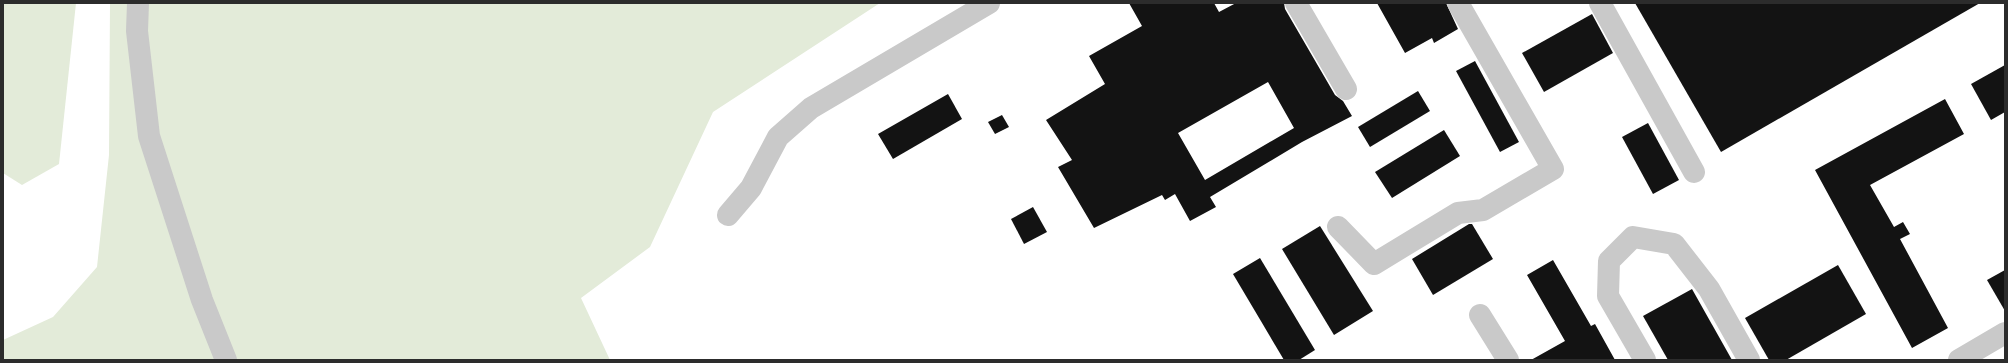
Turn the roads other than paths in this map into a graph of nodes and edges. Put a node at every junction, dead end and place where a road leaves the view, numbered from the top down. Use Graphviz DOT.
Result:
graph roads {
  1 [pos="138,3"];
  2 [pos="989,3"];
  3 [pos="1296,3"];
  4 [pos="1458,3"];
  5 [pos="1600,3"];
  6 [pos="1346,90"];
  7 [pos="1694,172"];
  8 [pos="728,215"];
  9 [pos="1338,228"];
  10 [pos="1480,315"];
  11 [pos="2005,333"];
  12 [pos="226,360"];
  13 [pos="1508,360"];
  14 [pos="1645,360"];
  15 [pos="1749,360"];
  16 [pos="1960,360"];
  1 -- 12 [label="street"];
  2 -- 8 [label="street"];
  3 -- 6 [label="street"];
  4 -- 9 [label="street"];
  5 -- 7 [label="street"];
  10 -- 13 [label="street"];
  11 -- 16 [label="street"];
  14 -- 15 [label="street"];
}
